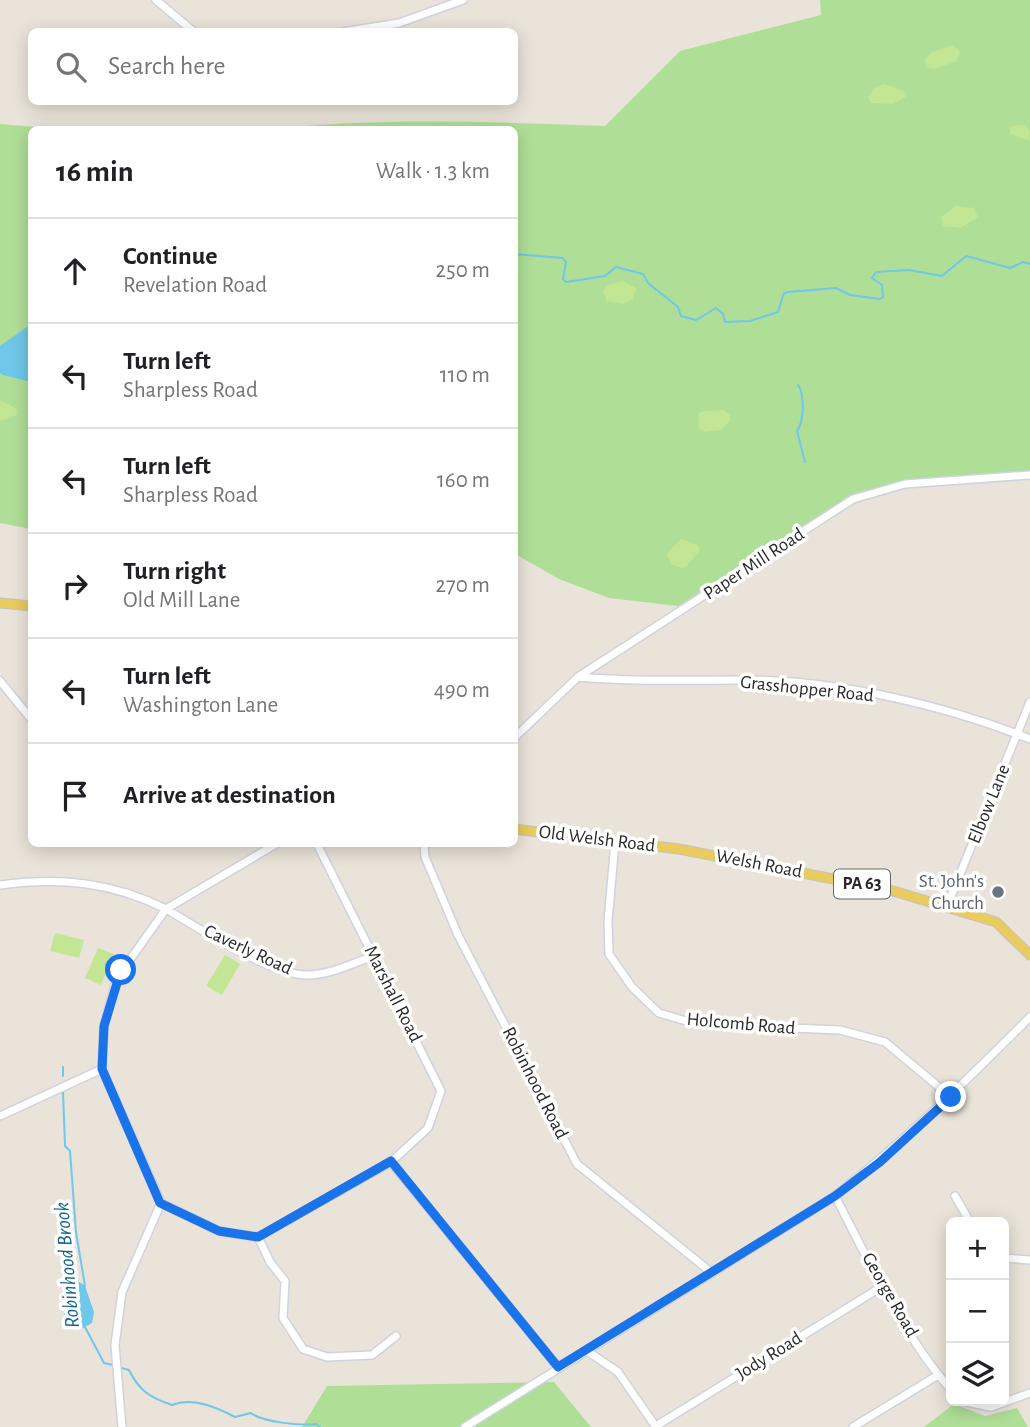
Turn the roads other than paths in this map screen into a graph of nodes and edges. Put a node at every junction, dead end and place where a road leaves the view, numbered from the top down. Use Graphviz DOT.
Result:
graph roads {
  1 [pos="156,0"];
  2 [pos="463,0"];
  3 [pos="189,28"];
  4 [pos="368,28"];
  5 [pos="1030,475"];
  6 [pos="0,603"];
  7 [pos="28,606"];
  8 [pos="578,677"];
  9 [pos="0,681"];
  10 [pos="1030,702"];
  11 [pos="28,715"];
  12 [pos="518,734"];
  13 [pos="1018,734"];
  14 [pos="1030,739"];
  15 [pos="518,830"];
  16 [pos="615,842"];
  17 [pos="271,847"];
  18 [pos="318,847"];
  19 [pos="424,847"];
  20 [pos="679,849"];
  21 [pos="0,885"];
  22 [pos="947,906"];
  23 [pos="166,909"];
  24 [pos="1030,955"];
  25 [pos="373,956"];
  26 [pos="1030,1017"];
  27 [pos="102,1069"];
  28 [pos="951,1097"];
  29 [pos="0,1116"];
  30 [pos="391,1161"];
  31 [pos="835,1196"];
  32 [pos="955,1196"];
  33 [pos="160,1203"];
  34 [pos="967,1217"];
  35 [pos="258,1237"];
  36 [pos="1009,1258"];
  37 [pos="1030,1260"];
  38 [pos="712,1273"];
  39 [pos="883,1286"];
  40 [pos="396,1336"];
  41 [pos="587,1351"];
  42 [pos="558,1367"];
  43 [pos="938,1375"];
  44 [pos="946,1384"];
  45 [pos="1030,1393"];
  46 [pos="1009,1401"];
  47 [pos="122,1427"];
  48 [pos="465,1427"];
  49 [pos="656,1427"];
  50 [pos="853,1427"];
  1 -- 3 [label="street"];
  2 -- 4 [label="street"];
  5 -- 8 [label="street, Paper Mill Road"];
  6 -- 7 [label="main road"];
  8 -- 12 [label="street, Paper Mill Road"];
  8 -- 13 [label="street, Grasshopper Road"];
  9 -- 11 [label="street"];
  10 -- 13 [label="street, Elbow Lane"];
  13 -- 14 [label="street, Grasshopper Road"];
  13 -- 22 [label="street, Elbow Lane"];
  15 -- 16 [label="main road, Old Welsh Road / PA 63"];
  16 -- 20 [label="main road, Old Welsh Road / PA 63"];
  16 -- 28 [label="street, Holcomb Road"];
  17 -- 23 [label="street"];
  18 -- 25 [label="street, Marshall Road"];
  19 -- 38 [label="street, Robinhood Road"];
  20 -- 22 [label="main road, Welsh Road / PA 63"];
  21 -- 23 [label="street"];
  22 -- 24 [label="main road, Welsh Road / PA 63"];
  23 -- 25 [label="street, Caverly Road"];
  23 -- 27 [label="street"];
  25 -- 30 [label="street, Marshall Road"];
  26 -- 28 [label="street"];
  27 -- 29 [label="street"];
  27 -- 33 [label="street"];
  28 -- 31 [label="street"];
  30 -- 35 [label="street, Marshall Road"];
  30 -- 42 [label="street"];
  31 -- 38 [label="street"];
  31 -- 39 [label="street, George Road"];
  32 -- 34 [label="street"];
  33 -- 35 [label="street"];
  33 -- 47 [label="street"];
  35 -- 40 [label="street"];
  36 -- 37 [label="street"];
  38 -- 41 [label="street"];
  39 -- 43 [label="street, George Road"];
  39 -- 49 [label="street, Jody Road"];
  41 -- 42 [label="street"];
  41 -- 49 [label="street"];
  42 -- 48 [label="street"];
  43 -- 44 [label="street, George Road"];
  43 -- 50 [label="street"];
  45 -- 46 [label="street"];
}
